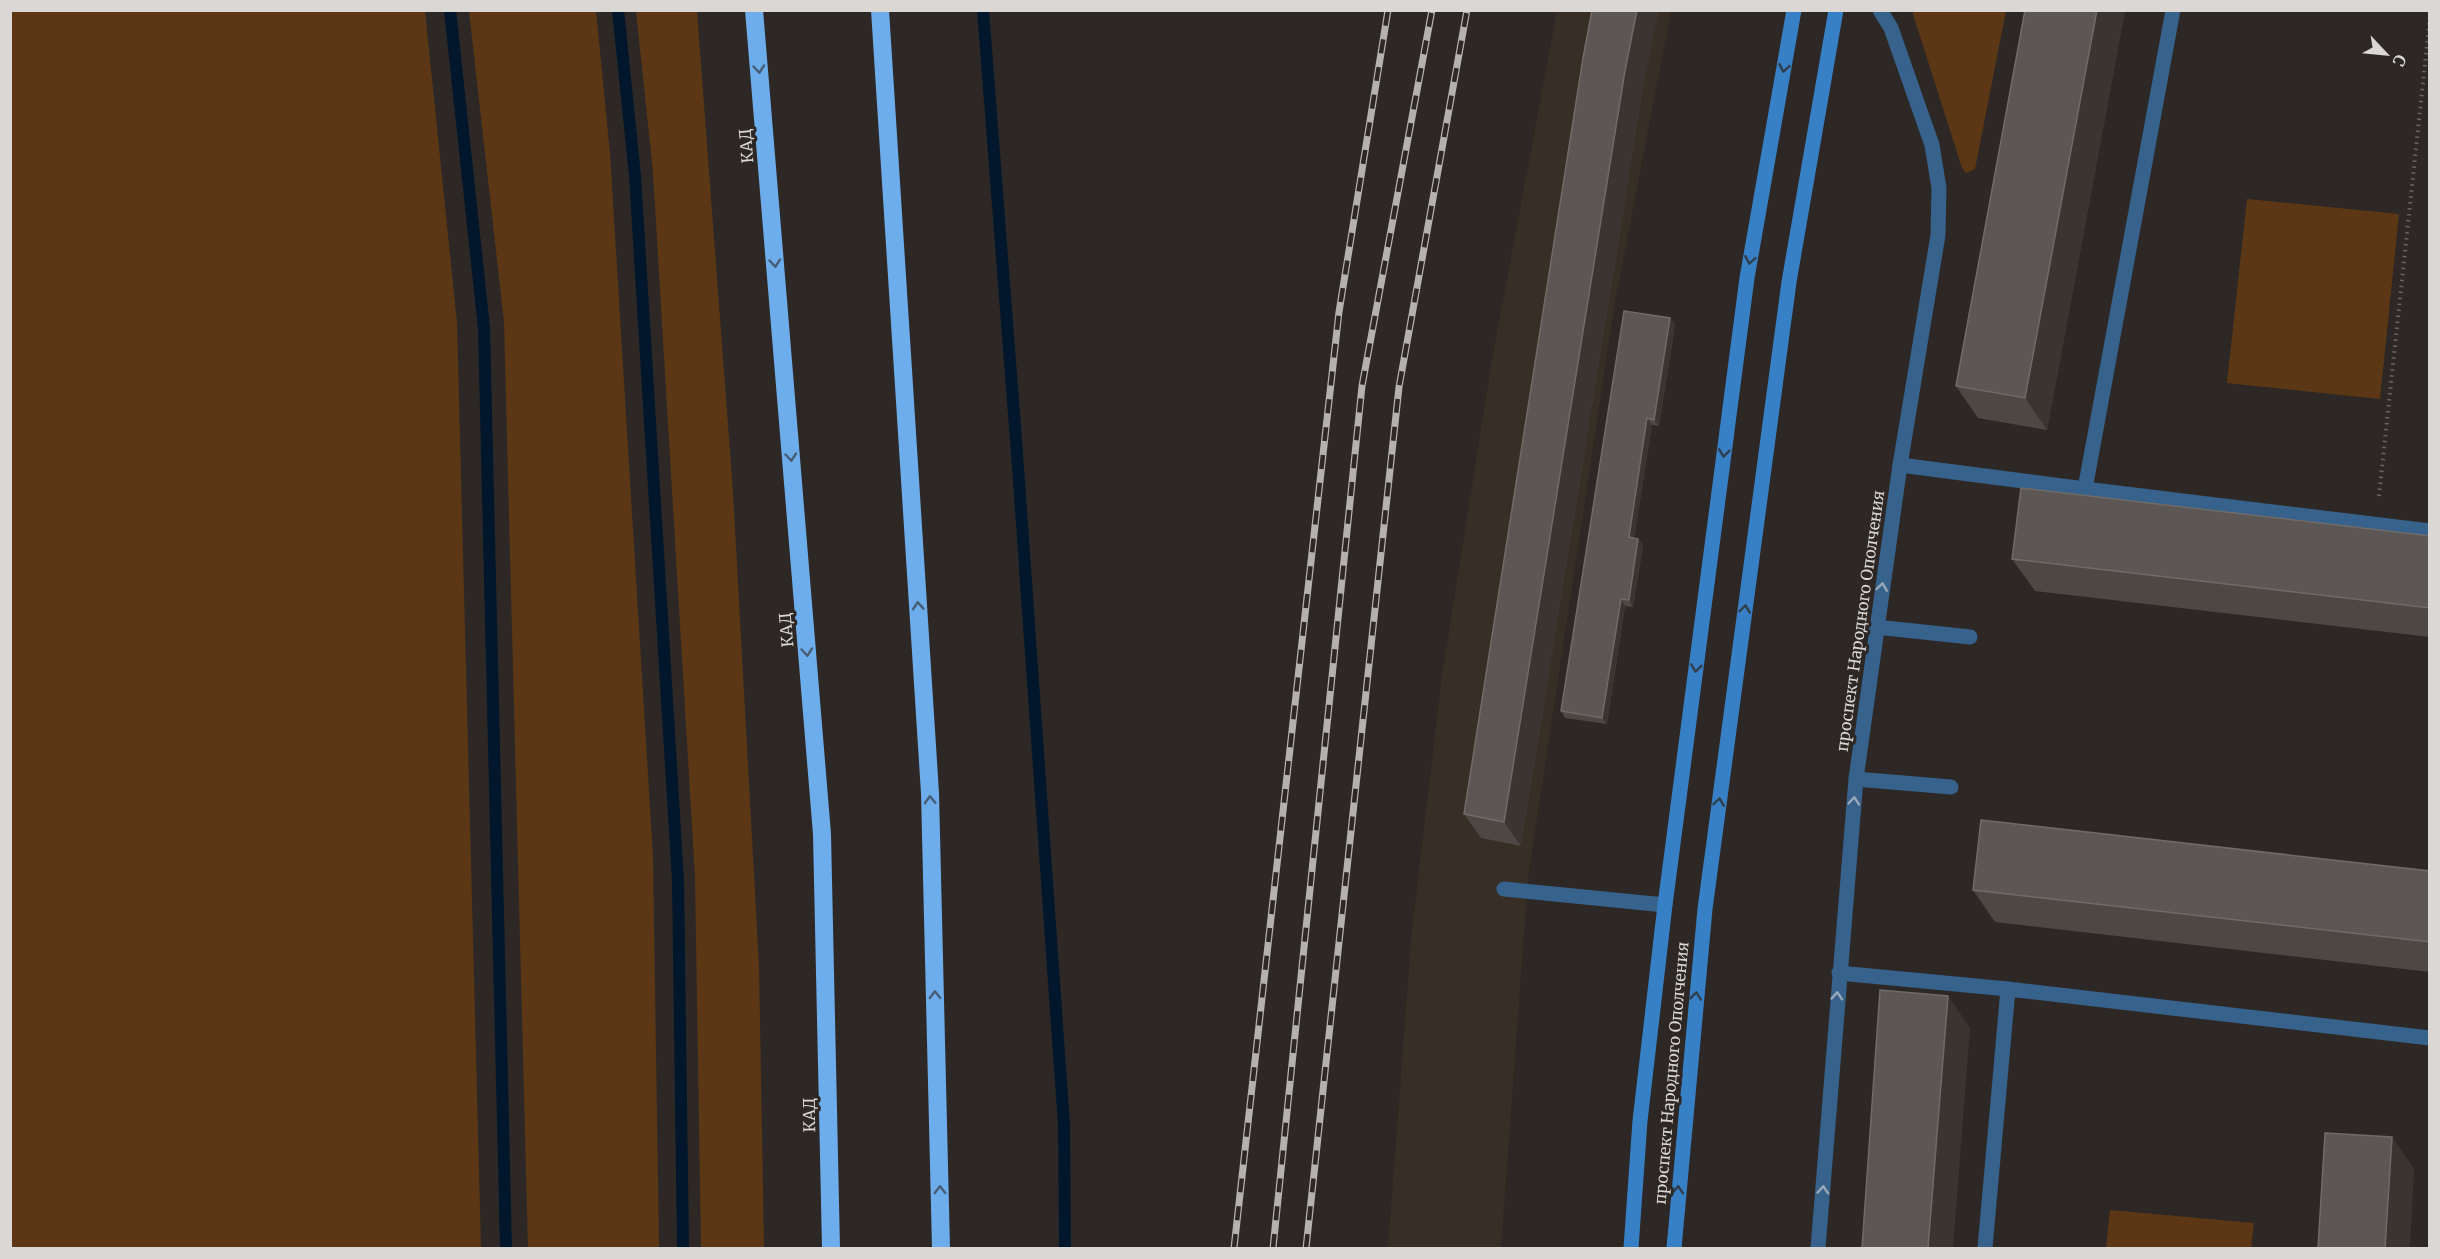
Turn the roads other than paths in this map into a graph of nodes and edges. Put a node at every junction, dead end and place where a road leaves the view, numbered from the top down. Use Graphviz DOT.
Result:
graph roads {
  1 [pos="754,10"];
  2 [pos="880,10"];
  3 [pos="1794,10"];
  4 [pos="1836,10"];
  5 [pos="1880,10"];
  6 [pos="2173,10"];
  7 [pos="1900,465"];
  8 [pos="2085,489"];
  9 [pos="2430,531"];
  10 [pos="1876,627"];
  11 [pos="1970,637"];
  12 [pos="1856,779"];
  13 [pos="1951,787"];
  14 [pos="1504,889"];
  15 [pos="1665,905"];
  16 [pos="1839,973"];
  17 [pos="2008,989"];
  18 [pos="2430,1038"];
  19 [pos="831,1248"];
  20 [pos="941,1248"];
  21 [pos="1631,1248"];
  22 [pos="1674,1248"];
  23 [pos="1818,1248"];
  24 [pos="1985,1248"];
  1 -- 19 [label="highway, КАД, one-way"];
  20 -- 2 [label="highway, one-way"];
  3 -- 15 [label="main road, проспект Народного Ополчения, one-way"];
  22 -- 4 [label="main road, проспект Народного Ополчения, one-way"];
  5 -- 7 [label="street, проспект Народного Ополчения"];
  6 -- 8 [label="street"];
  7 -- 8 [label="street"];
  10 -- 7 [label="street, проспект Народного Ополчения, one-way"];
  8 -- 9 [label="street"];
  10 -- 11 [label="street"];
  10 -- 12 [label="street, проспект Народного Ополчения"];
  12 -- 13 [label="street"];
  16 -- 12 [label="street, проспект Народного Ополчения, one-way"];
  14 -- 15 [label="street"];
  15 -- 21 [label="main road, проспект Народного Ополчения"];
  16 -- 17 [label="street"];
  23 -- 16 [label="street, проспект Народного Ополчения, one-way"];
  17 -- 18 [label="street"];
  17 -- 24 [label="street"];
}
